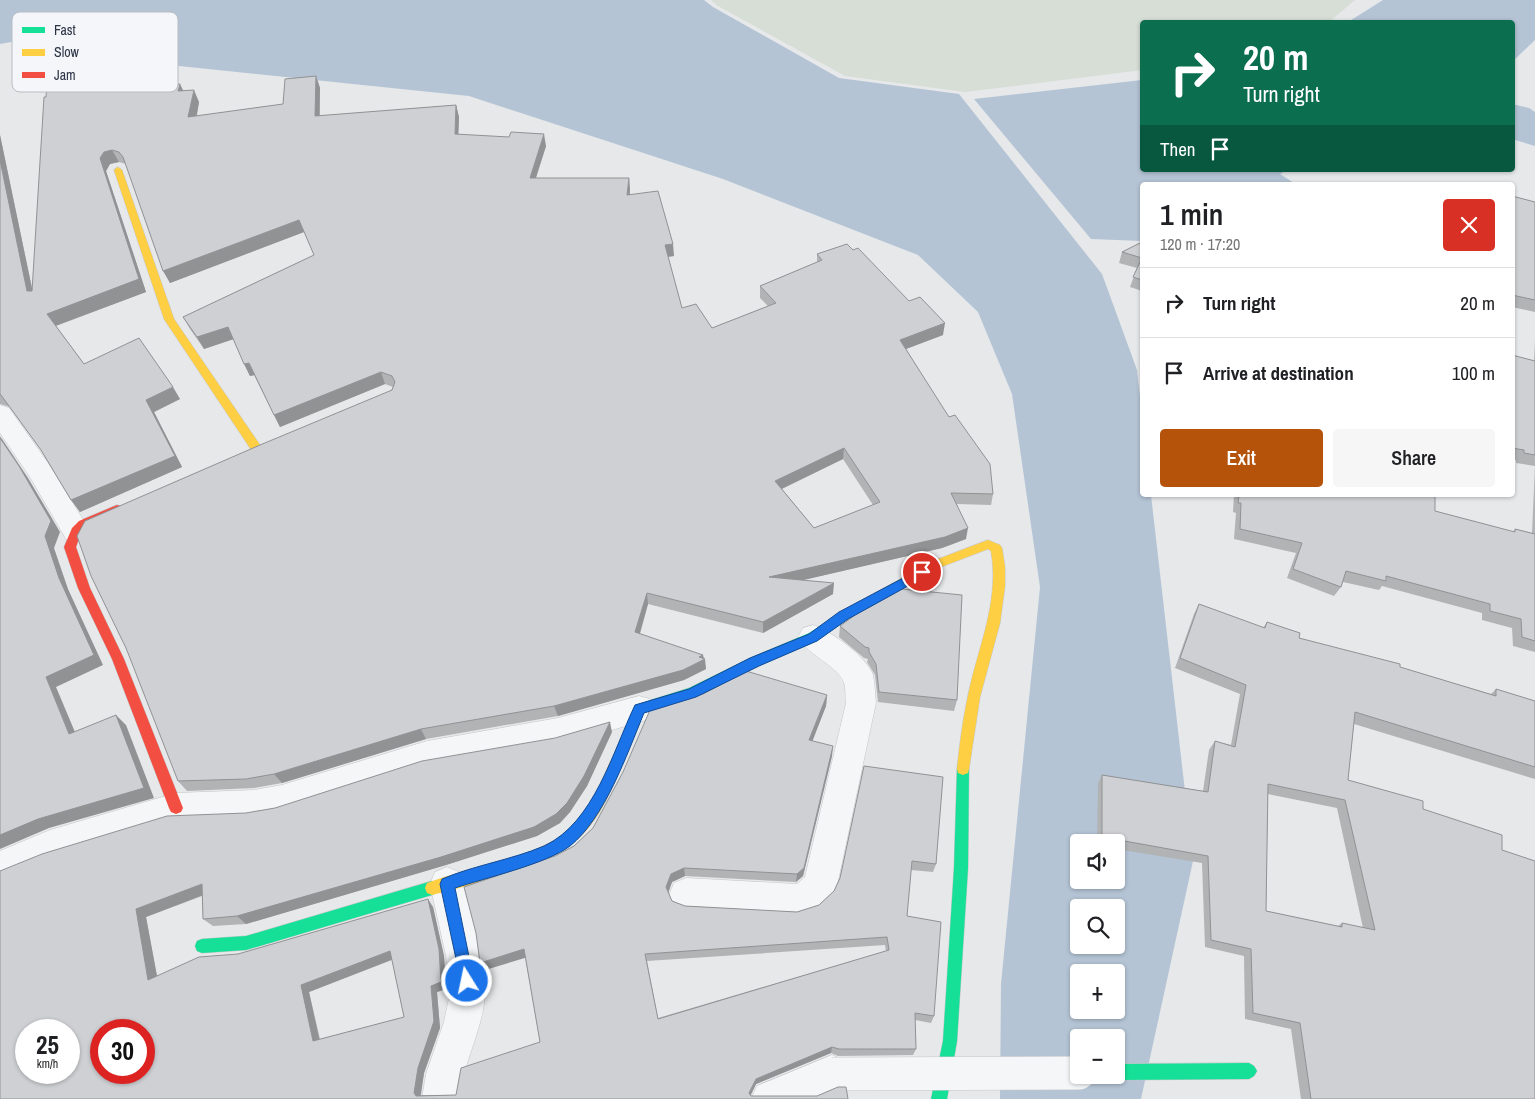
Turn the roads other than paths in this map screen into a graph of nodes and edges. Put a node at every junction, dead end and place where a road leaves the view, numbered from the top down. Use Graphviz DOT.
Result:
graph roads {
  1 [pos="118,170"];
  2 [pos="0,414"];
  3 [pos="256,448"];
  4 [pos="132,503"];
  5 [pos="76,531"];
  6 [pos="813,637"];
  7 [pos="639,709"];
  8 [pos="176,808"];
  9 [pos="0,867"];
  10 [pos="447,884"];
  11 [pos="686,894"];
  12 [pos="202,946"];
  13 [pos="1125,1072"];
  14 [pos="1249,1072"];
  15 [pos="1070,1073"];
  16 [pos="441,1099"];
  17 [pos="770,1099"];
  18 [pos="939,1099"];
  1 -- 3 [label="street"];
  2 -- 5 [label="street"];
  4 -- 5 [label="street"];
  5 -- 8 [label="street"];
  6 -- 7 [label="street"];
  6 -- 11 [label="street"];
  6 -- 18 [label="street"];
  7 -- 8 [label="street"];
  7 -- 10 [label="street"];
  8 -- 9 [label="street"];
  10 -- 12 [label="street"];
  10 -- 16 [label="street"];
  13 -- 14 [label="street"];
  15 -- 17 [label="street, bridge"];
}
